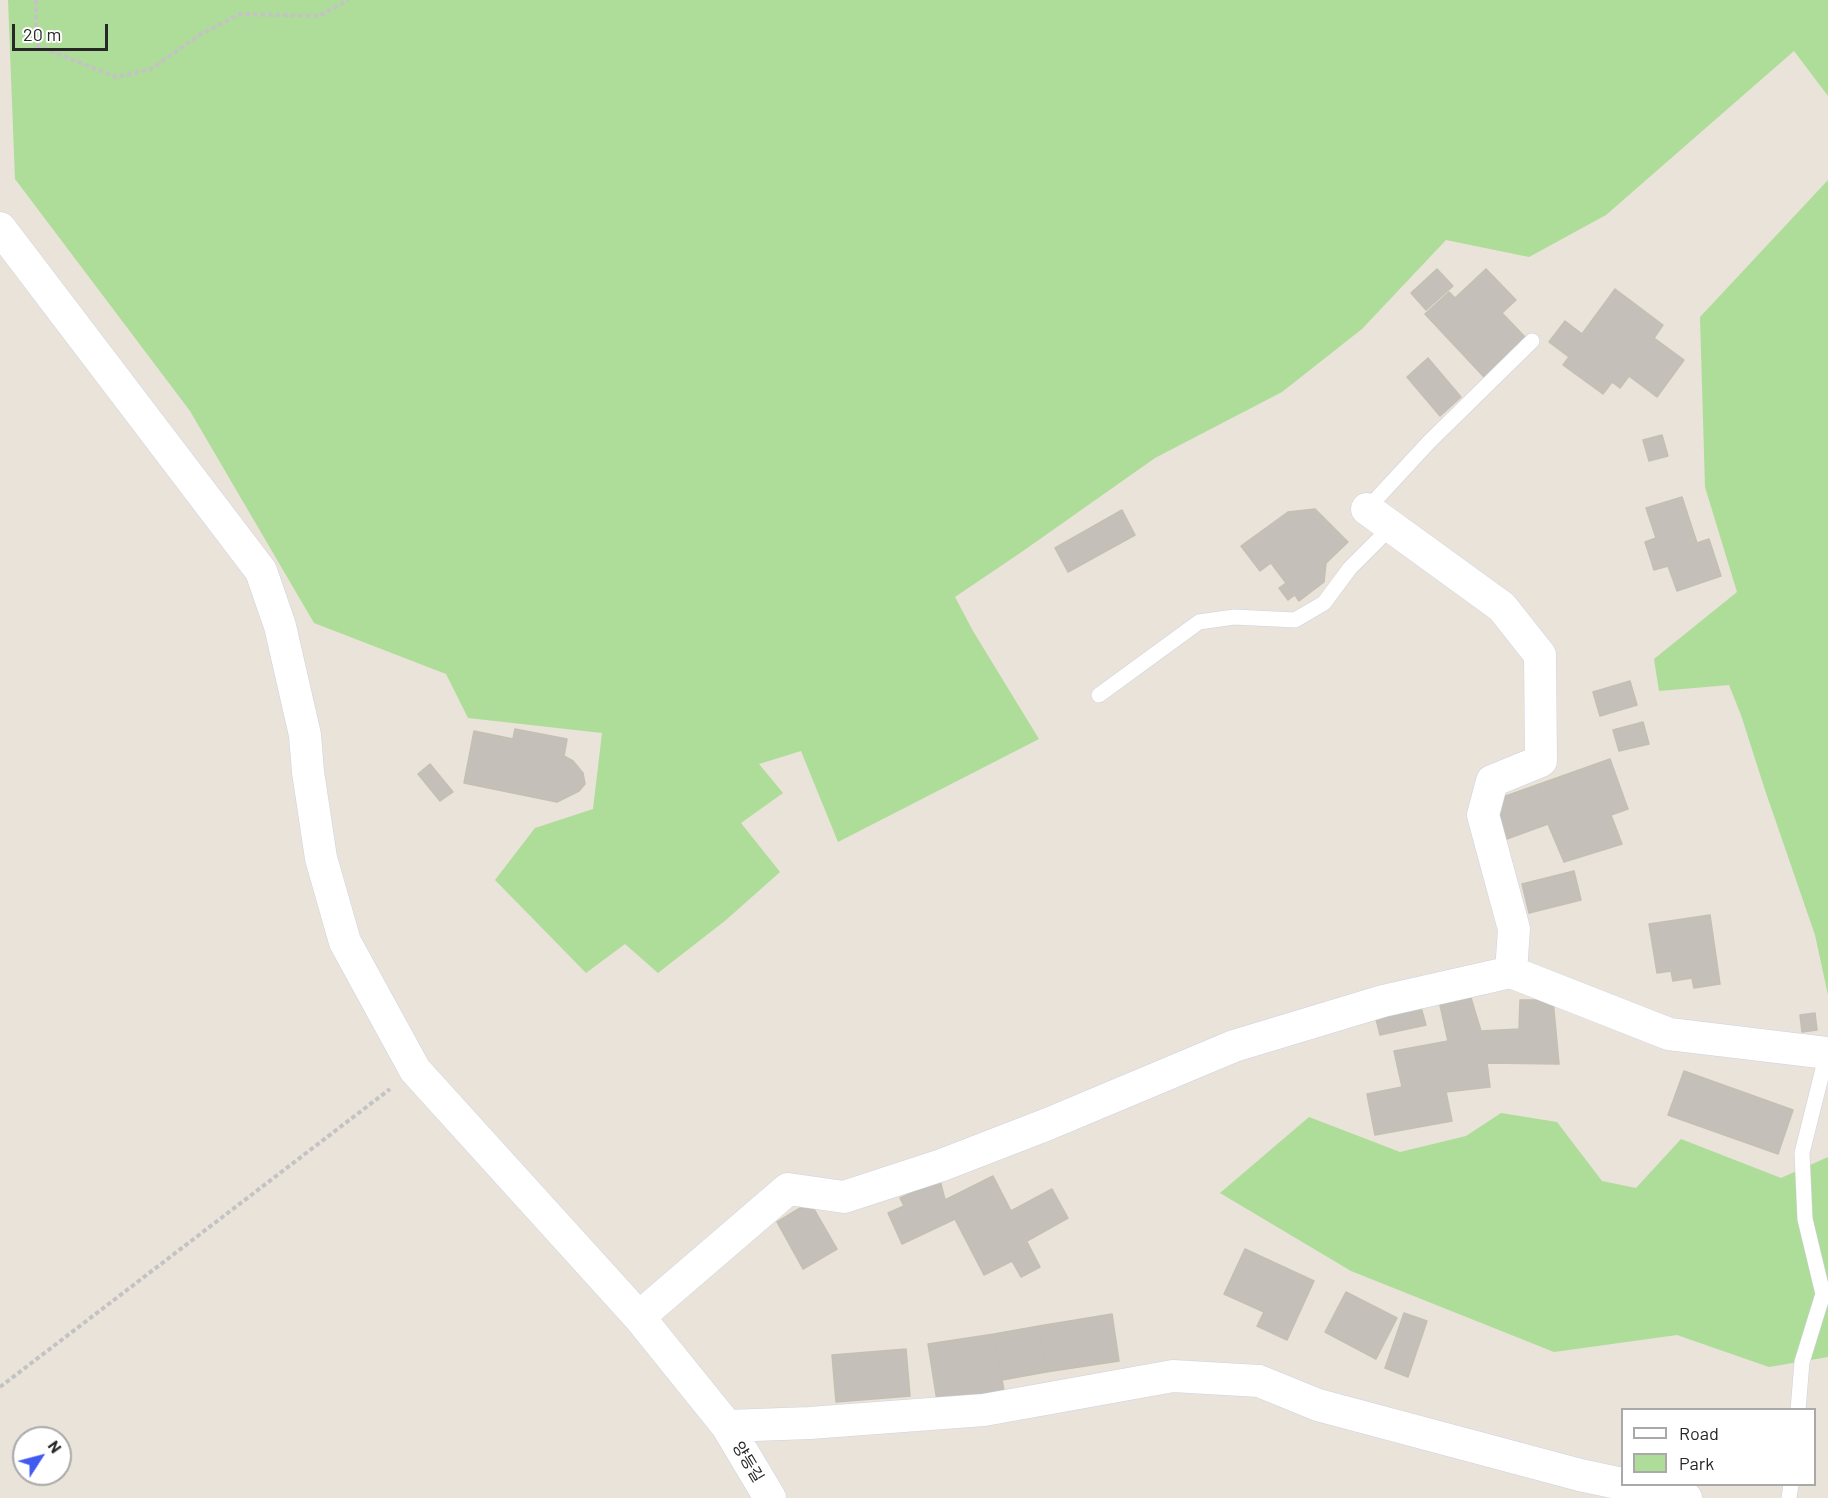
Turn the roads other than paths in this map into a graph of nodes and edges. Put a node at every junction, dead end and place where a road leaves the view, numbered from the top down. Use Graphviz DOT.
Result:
graph roads {
  1 [pos="0,228"];
  2 [pos="1533,342"];
  3 [pos="1379,518"];
  4 [pos="1099,695"];
  5 [pos="1511,972"];
  6 [pos="1828,1053"];
  7 [pos="639,1317"];
  8 [pos="1798,1408"];
  9 [pos="727,1426"];
  10 [pos="1621,1484"];
  11 [pos="1632,1486"];
  12 [pos="770,1498"];
  13 [pos="1686,1498"];
  1 -- 7 [label="street, 양등길"];
  2 -- 3 [label="lane"];
  3 -- 4 [label="lane"];
  3 -- 5 [label="street"];
  5 -- 6 [label="street"];
  5 -- 7 [label="street"];
  6 -- 8 [label="lane"];
  7 -- 9 [label="street, 양등길"];
  9 -- 10 [label="street"];
  9 -- 12 [label="street, 양등길"];
  11 -- 13 [label="street"];
}
